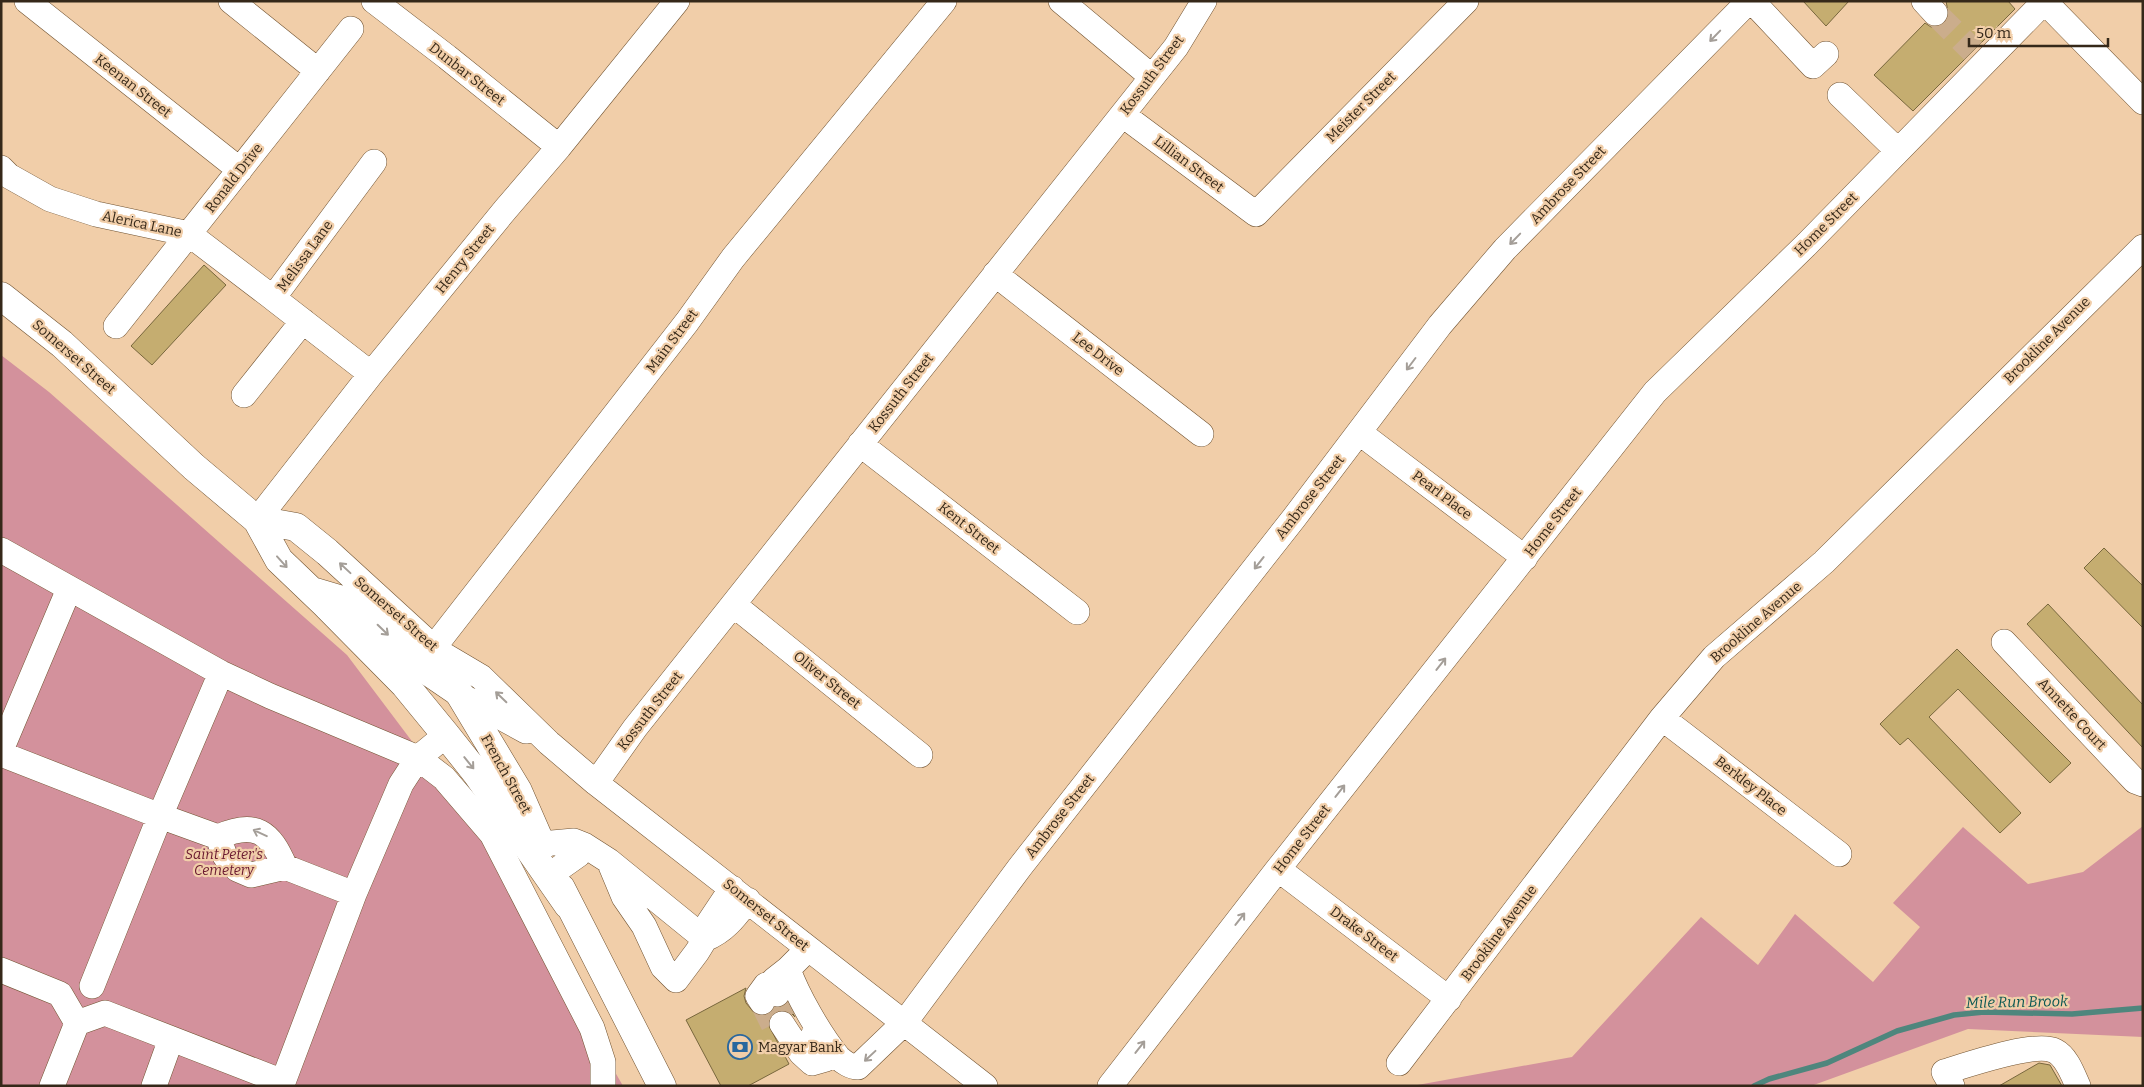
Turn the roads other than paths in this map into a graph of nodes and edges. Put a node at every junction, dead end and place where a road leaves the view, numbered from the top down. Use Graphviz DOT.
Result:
graph roads {
  1 [pos="27,1"];
  2 [pos="230,1"];
  3 [pos="374,1"];
  4 [pos="678,1"];
  5 [pos="944,1"];
  6 [pos="1061,1"];
  7 [pos="1204,1"];
  8 [pos="1466,1"];
  9 [pos="1750,1"];
  10 [pos="2045,1"];
  11 [pos="351,29"];
  12 [pos="1826,54"];
  13 [pos="318,72"];
  14 [pos="1152,77"];
  15 [pos="1840,95"];
  16 [pos="2143,102"];
  17 [pos="1123,115"];
  18 [pos="559,147"];
  19 [pos="1898,151"];
  20 [pos="374,162"];
  21 [pos="1,168"];
  22 [pos="240,170"];
  23 [pos="1256,214"];
  24 [pos="189,234"];
  25 [pos="2143,247"];
  26 [pos="995,274"];
  27 [pos="1,296"];
  28 [pos="273,298"];
  29 [pos="302,321"];
  30 [pos="116,326"];
  31 [pos="371,374"];
  32 [pos="244,395"];
  33 [pos="1360,433"];
  34 [pos="1201,434"];
  35 [pos="860,444"];
  36 [pos="257,520"];
  37 [pos="1,550"];
  38 [pos="1525,558"];
  39 [pos="69,589"];
  40 [pos="734,605"];
  41 [pos="1077,612"];
  42 [pos="2004,642"];
  43 [pos="419,667"];
  44 [pos="221,673"];
  45 [pos="460,695"];
  46 [pos="1662,718"];
  47 [pos="446,735"];
  48 [pos="549,743"];
  49 [pos="1,750"];
  50 [pos="1,754"];
  51 [pos="920,755"];
  52 [pos="418,758"];
  53 [pos="596,783"];
  54 [pos="2143,784"];
  55 [pos="160,816"];
  56 [pos="218,837"];
  57 [pos="541,844"];
  58 [pos="584,845"];
  59 [pos="1839,854"];
  60 [pos="609,861"];
  61 [pos="285,867"];
  62 [pos="1278,869"];
  63 [pos="554,872"];
  64 [pos="354,894"];
  65 [pos="740,894"];
  66 [pos="568,905"];
  67 [pos="704,940"];
  68 [pos="808,949"];
  69 [pos="1,970"];
  70 [pos="92,986"];
  71 [pos="60,994"];
  72 [pos="1449,999"];
  73 [pos="105,1013"];
  74 [pos="905,1022"];
  75 [pos="77,1023"];
  76 [pos="783,1024"];
  77 [pos="171,1039"];
  78 [pos="826,1060"];
  79 [pos="1400,1063"];
  80 [pos="1948,1079"];
  81 [pos="285,1084"];
  82 [pos="52,1086"];
  83 [pos="154,1086"];
  84 [pos="603,1086"];
  85 [pos="662,1086"];
  86 [pos="985,1086"];
  87 [pos="1110,1086"];
  88 [pos="2078,1086"];
  1 -- 22 [label="street, Keenan Street"];
  2 -- 13 [label="street"];
  3 -- 18 [label="street, Dunbar Street"];
  4 -- 18 [label="street, Henry Street"];
  5 -- 43 [label="street, Main Street"];
  6 -- 14 [label="street"];
  7 -- 14 [label="street, Kossuth Street"];
  8 -- 23 [label="street, Meister Street"];
  9 -- 12 [label="street"];
  9 -- 33 [label="street, Ambrose Street, one-way"];
  10 -- 16 [label="street"];
  10 -- 19 [label="street, Home Street"];
  11 -- 13 [label="street, Ronald Drive"];
  13 -- 22 [label="street, Ronald Drive"];
  14 -- 17 [label="street, Kossuth Street"];
  15 -- 19 [label="street"];
  17 -- 23 [label="street, Lillian Street"];
  17 -- 26 [label="street, Kossuth Street"];
  18 -- 31 [label="street, Henry Street"];
  19 -- 38 [label="street, Home Street"];
  20 -- 28 [label="street, Melissa Lane"];
  21 -- 24 [label="street, Alerica Lane"];
  22 -- 24 [label="street, Ronald Drive"];
  24 -- 28 [label="street, Alerica Lane"];
  24 -- 30 [label="street, Ronald Drive"];
  25 -- 46 [label="street, Brookline Avenue"];
  26 -- 34 [label="street, Lee Drive"];
  26 -- 35 [label="street, Kossuth Street"];
  27 -- 36 [label="main road, Somerset Street"];
  28 -- 29 [label="street, Melissa Lane"];
  29 -- 31 [label="street, Melissa Lane"];
  29 -- 32 [label="street"];
  31 -- 36 [label="street, Henry Street"];
  33 -- 38 [label="street, Pearl Place"];
  33 -- 74 [label="street, Ambrose Street, one-way"];
  35 -- 40 [label="street, Kossuth Street"];
  35 -- 41 [label="street, Kent Street"];
  36 -- 43 [label="main road, Somerset Street, one-way"];
  43 -- 36 [label="main road, Somerset Street, one-way"];
  37 -- 39 [label="street"];
  62 -- 38 [label="street, Home Street, one-way"];
  39 -- 44 [label="street"];
  39 -- 49 [label="street"];
  40 -- 51 [label="street, Oliver Street"];
  40 -- 53 [label="street, Kossuth Street"];
  42 -- 54 [label="street, Annette Court"];
  43 -- 45 [label="main road, French Street"];
  43 -- 47 [label="main road, French Street"];
  48 -- 43 [label="street, Somerset Street, one-way"];
  44 -- 52 [label="street"];
  44 -- 55 [label="street"];
  45 -- 48 [label="street, Somerset Street"];
  45 -- 57 [label="main road, French Street"];
  46 -- 59 [label="street, Berkley Place"];
  46 -- 72 [label="street, Brookline Avenue"];
  47 -- 52 [label="street"];
  47 -- 66 [label="main road, French Street, one-way"];
  48 -- 53 [label="street, Somerset Street"];
  50 -- 55 [label="street"];
  52 -- 64 [label="street"];
  52 -- 84 [label="street"];
  53 -- 65 [label="street, Somerset Street"];
  55 -- 56 [label="street"];
  55 -- 70 [label="street"];
  56 -- 61 [label="street"];
  61 -- 56 [label="street, one-way"];
  57 -- 58 [label="street"];
  57 -- 63 [label="main road, French Street"];
  58 -- 60 [label="street"];
  58 -- 63 [label="street"];
  60 -- 67 [label="street"];
  60 -- 67 [label="street"];
  61 -- 64 [label="street"];
  62 -- 72 [label="street, Drake Street"];
  87 -- 62 [label="street, Home Street, one-way"];
  63 -- 66 [label="main road, French Street"];
  64 -- 81 [label="street"];
  65 -- 67 [label="street"];
  65 -- 68 [label="street, Somerset Street"];
  66 -- 85 [label="main road, French Street"];
  68 -- 74 [label="street, Somerset Street"];
  68 -- 78 [label="street"];
  69 -- 71 [label="street"];
  70 -- 71 [label="street"];
  70 -- 73 [label="street"];
  71 -- 75 [label="street"];
  72 -- 79 [label="street, Brookline Avenue"];
  73 -- 75 [label="street"];
  73 -- 77 [label="street"];
  74 -- 78 [label="street, Ambrose Street, one-way"];
  74 -- 86 [label="street, Somerset Street"];
  75 -- 82 [label="street"];
  76 -- 78 [label="street"];
  77 -- 81 [label="street"];
  77 -- 83 [label="street"];
  80 -- 88 [label="street"];
}
